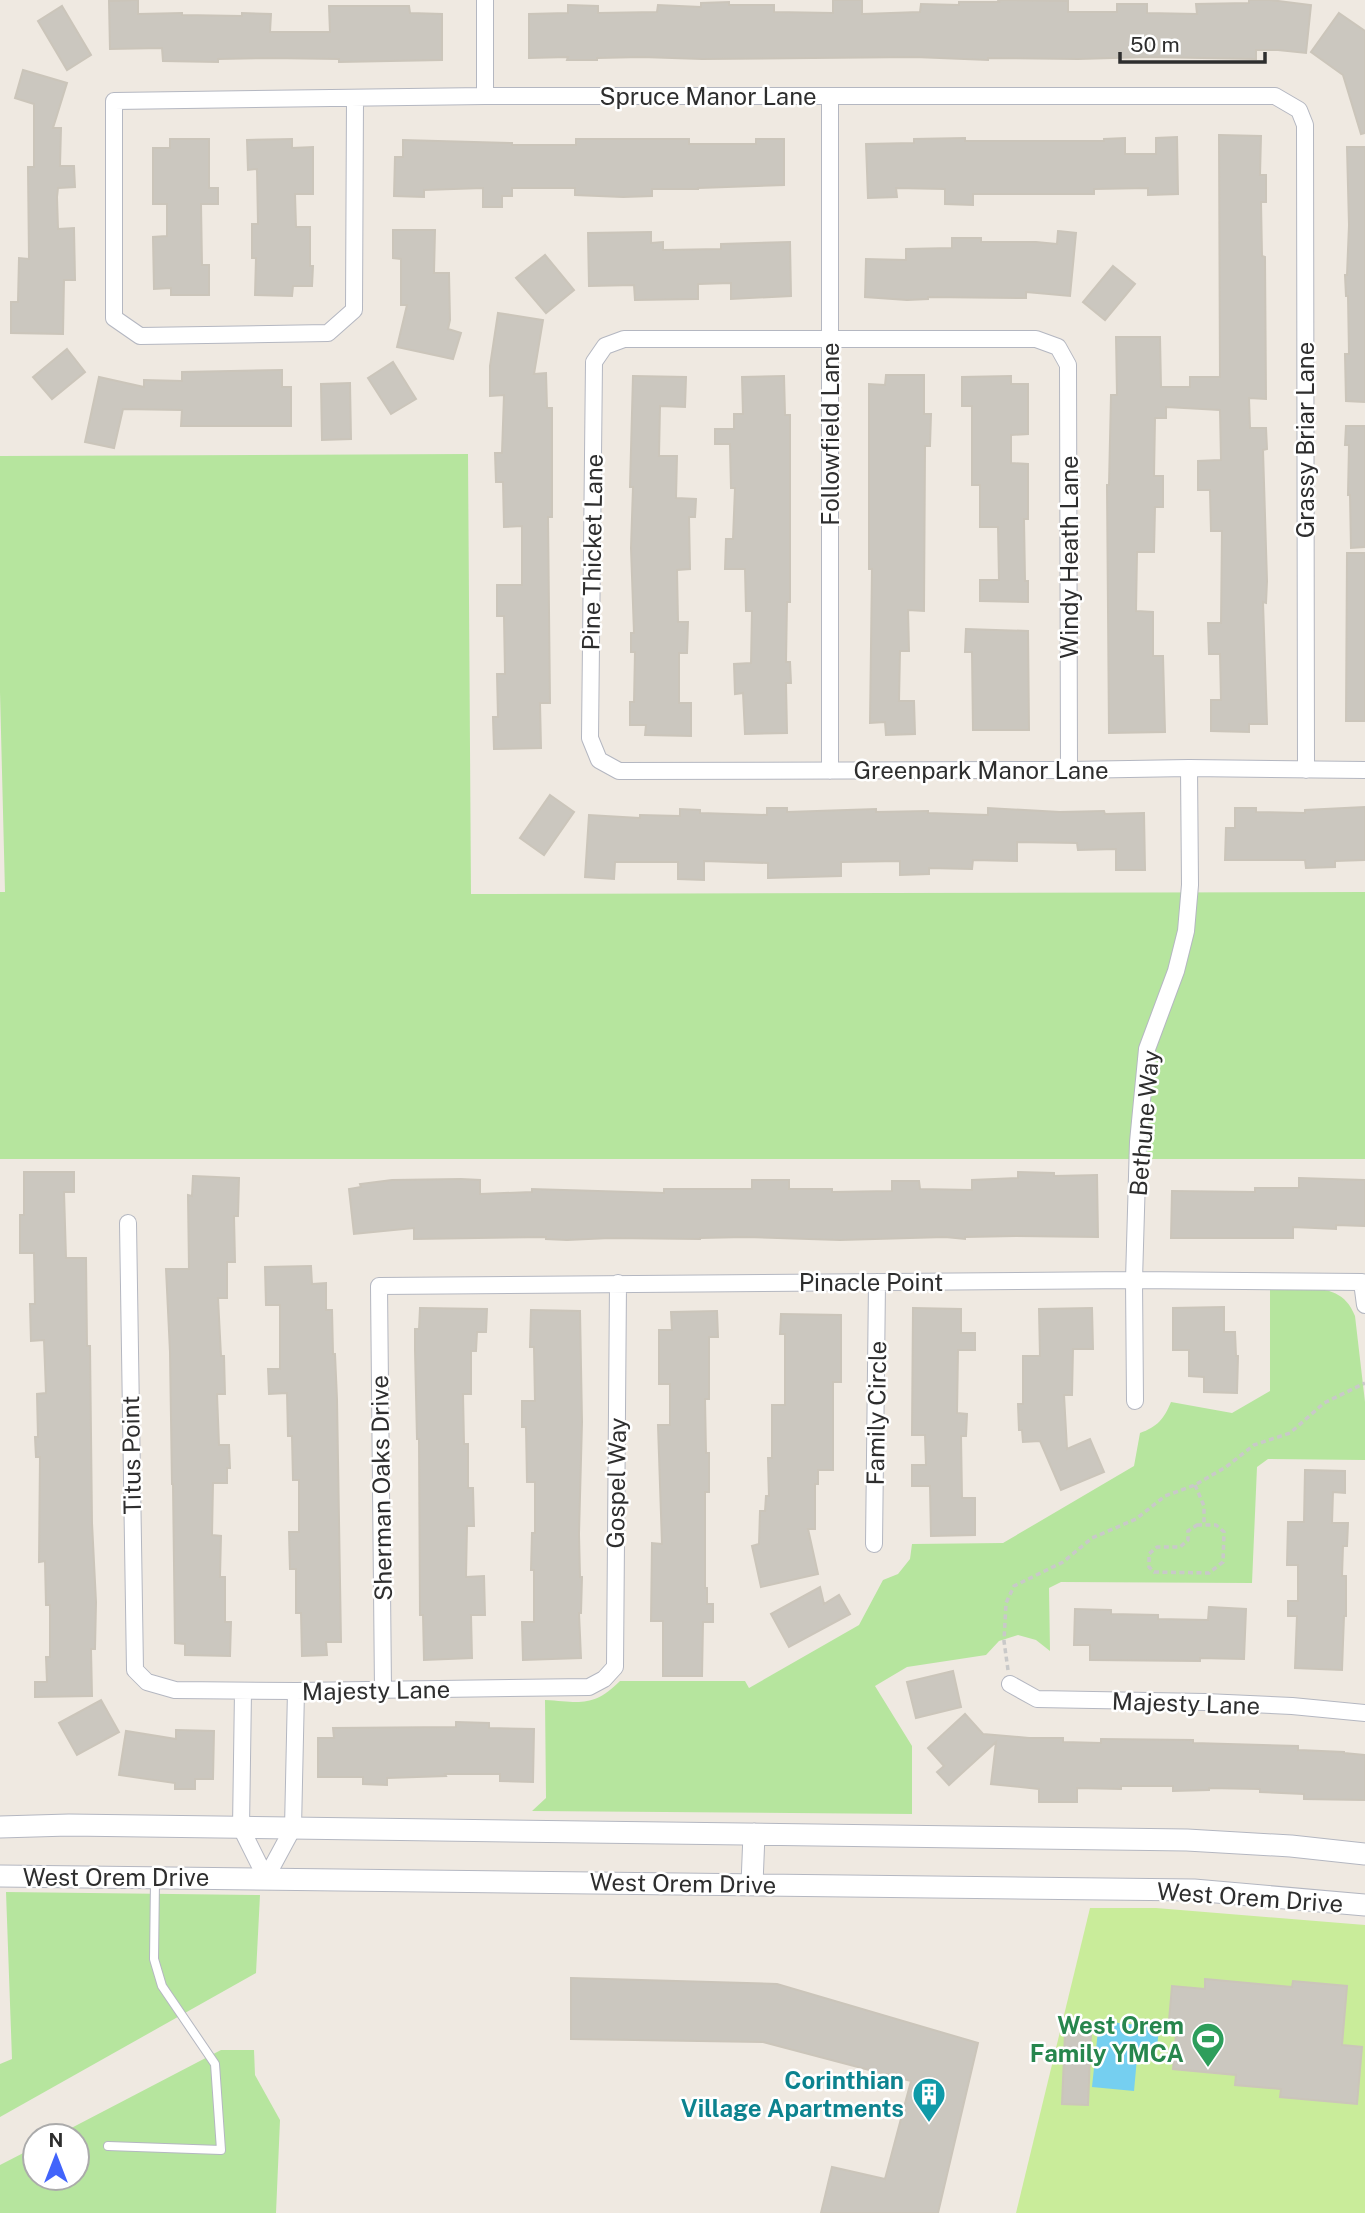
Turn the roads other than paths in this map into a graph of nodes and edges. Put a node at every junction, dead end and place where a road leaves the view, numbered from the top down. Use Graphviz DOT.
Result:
graph roads {
  1 [pos="485,0"];
  2 [pos="485,96"];
  3 [pos="830,96"];
  4 [pos="355,98"];
  5 [pos="1299,110"];
  6 [pos="830,338"];
  7 [pos="599,760"];
  8 [pos="1189,768"];
  9 [pos="1069,770"];
  10 [pos="1306,770"];
  11 [pos="1365,770"];
  12 [pos="830,771"];
  13 [pos="128,1223"];
  14 [pos="1134,1280"];
  15 [pos="877,1282"];
  16 [pos="618,1283"];
  17 [pos="379,1286"];
  18 [pos="1365,1305"];
  19 [pos="1135,1401"];
  20 [pos="874,1544"];
  21 [pos="604,1679"];
  22 [pos="147,1682"];
  23 [pos="1010,1684"];
  24 [pos="383,1690"];
  25 [pos="243,1691"];
  26 [pos="296,1691"];
  27 [pos="1365,1713"];
  28 [pos="1,1827"];
  29 [pos="241,1828"];
  30 [pos="293,1828"];
  31 [pos="754,1834"];
  32 [pos="1365,1854"];
  33 [pos="0,1876"];
  34 [pos="155,1877"];
  35 [pos="266,1878"];
  36 [pos="752,1884"];
  37 [pos="1365,1905"];
  38 [pos="108,2146"];
  1 -- 2 [label="street"];
  2 -- 3 [label="street, Spruce Manor Lane"];
  2 -- 4 [label="street, Spruce Manor Lane"];
  3 -- 5 [label="street, Spruce Manor Lane"];
  3 -- 6 [label="street, Followfield Lane"];
  4 -- 4 [label="street, Spruce Manor Lane"];
  5 -- 10 [label="street, Grassy Briar Lane"];
  6 -- 7 [label="street, Pine Thicket Lane"];
  6 -- 9 [label="street, Windy Heath Lane"];
  6 -- 12 [label="street, Followfield Lane"];
  7 -- 12 [label="street, Greenpark Manor Lane"];
  8 -- 9 [label="street, Greenpark Manor Lane"];
  8 -- 10 [label="street, Greenpark Manor Lane"];
  8 -- 14 [label="street, Bethune Way"];
  9 -- 12 [label="street, Greenpark Manor Lane"];
  10 -- 11 [label="street, Greenpark Manor Lane"];
  13 -- 22 [label="street, Titus Point"];
  14 -- 15 [label="street, Pinacle Point"];
  14 -- 18 [label="street, Pinacle Point"];
  14 -- 19 [label="street, Bethune Way"];
  15 -- 16 [label="street, Pinacle Point"];
  15 -- 20 [label="street, Family Circle"];
  16 -- 17 [label="street, Pinacle Point"];
  16 -- 21 [label="street, Gospel Way"];
  17 -- 24 [label="street, Sherman Oaks Drive"];
  21 -- 24 [label="street, Majesty Lane"];
  22 -- 25 [label="street, Majesty Lane"];
  23 -- 27 [label="street, Majesty Lane"];
  24 -- 26 [label="street, Majesty Lane"];
  25 -- 26 [label="street, Majesty Lane"];
  25 -- 29 [label="street"];
  26 -- 30 [label="street"];
  28 -- 29 [label="main road, West Orem Drive"];
  29 -- 30 [label="main road, West Orem Drive"];
  29 -- 35 [label="street"];
  30 -- 31 [label="main road, West Orem Drive"];
  30 -- 35 [label="street"];
  31 -- 32 [label="main road, West Orem Drive"];
  31 -- 36 [label="main road"];
  33 -- 34 [label="main road, West Orem Drive"];
  34 -- 35 [label="main road, West Orem Drive"];
  34 -- 38 [label="lane"];
  35 -- 36 [label="main road, West Orem Drive"];
  36 -- 37 [label="main road, West Orem Drive"];
}
